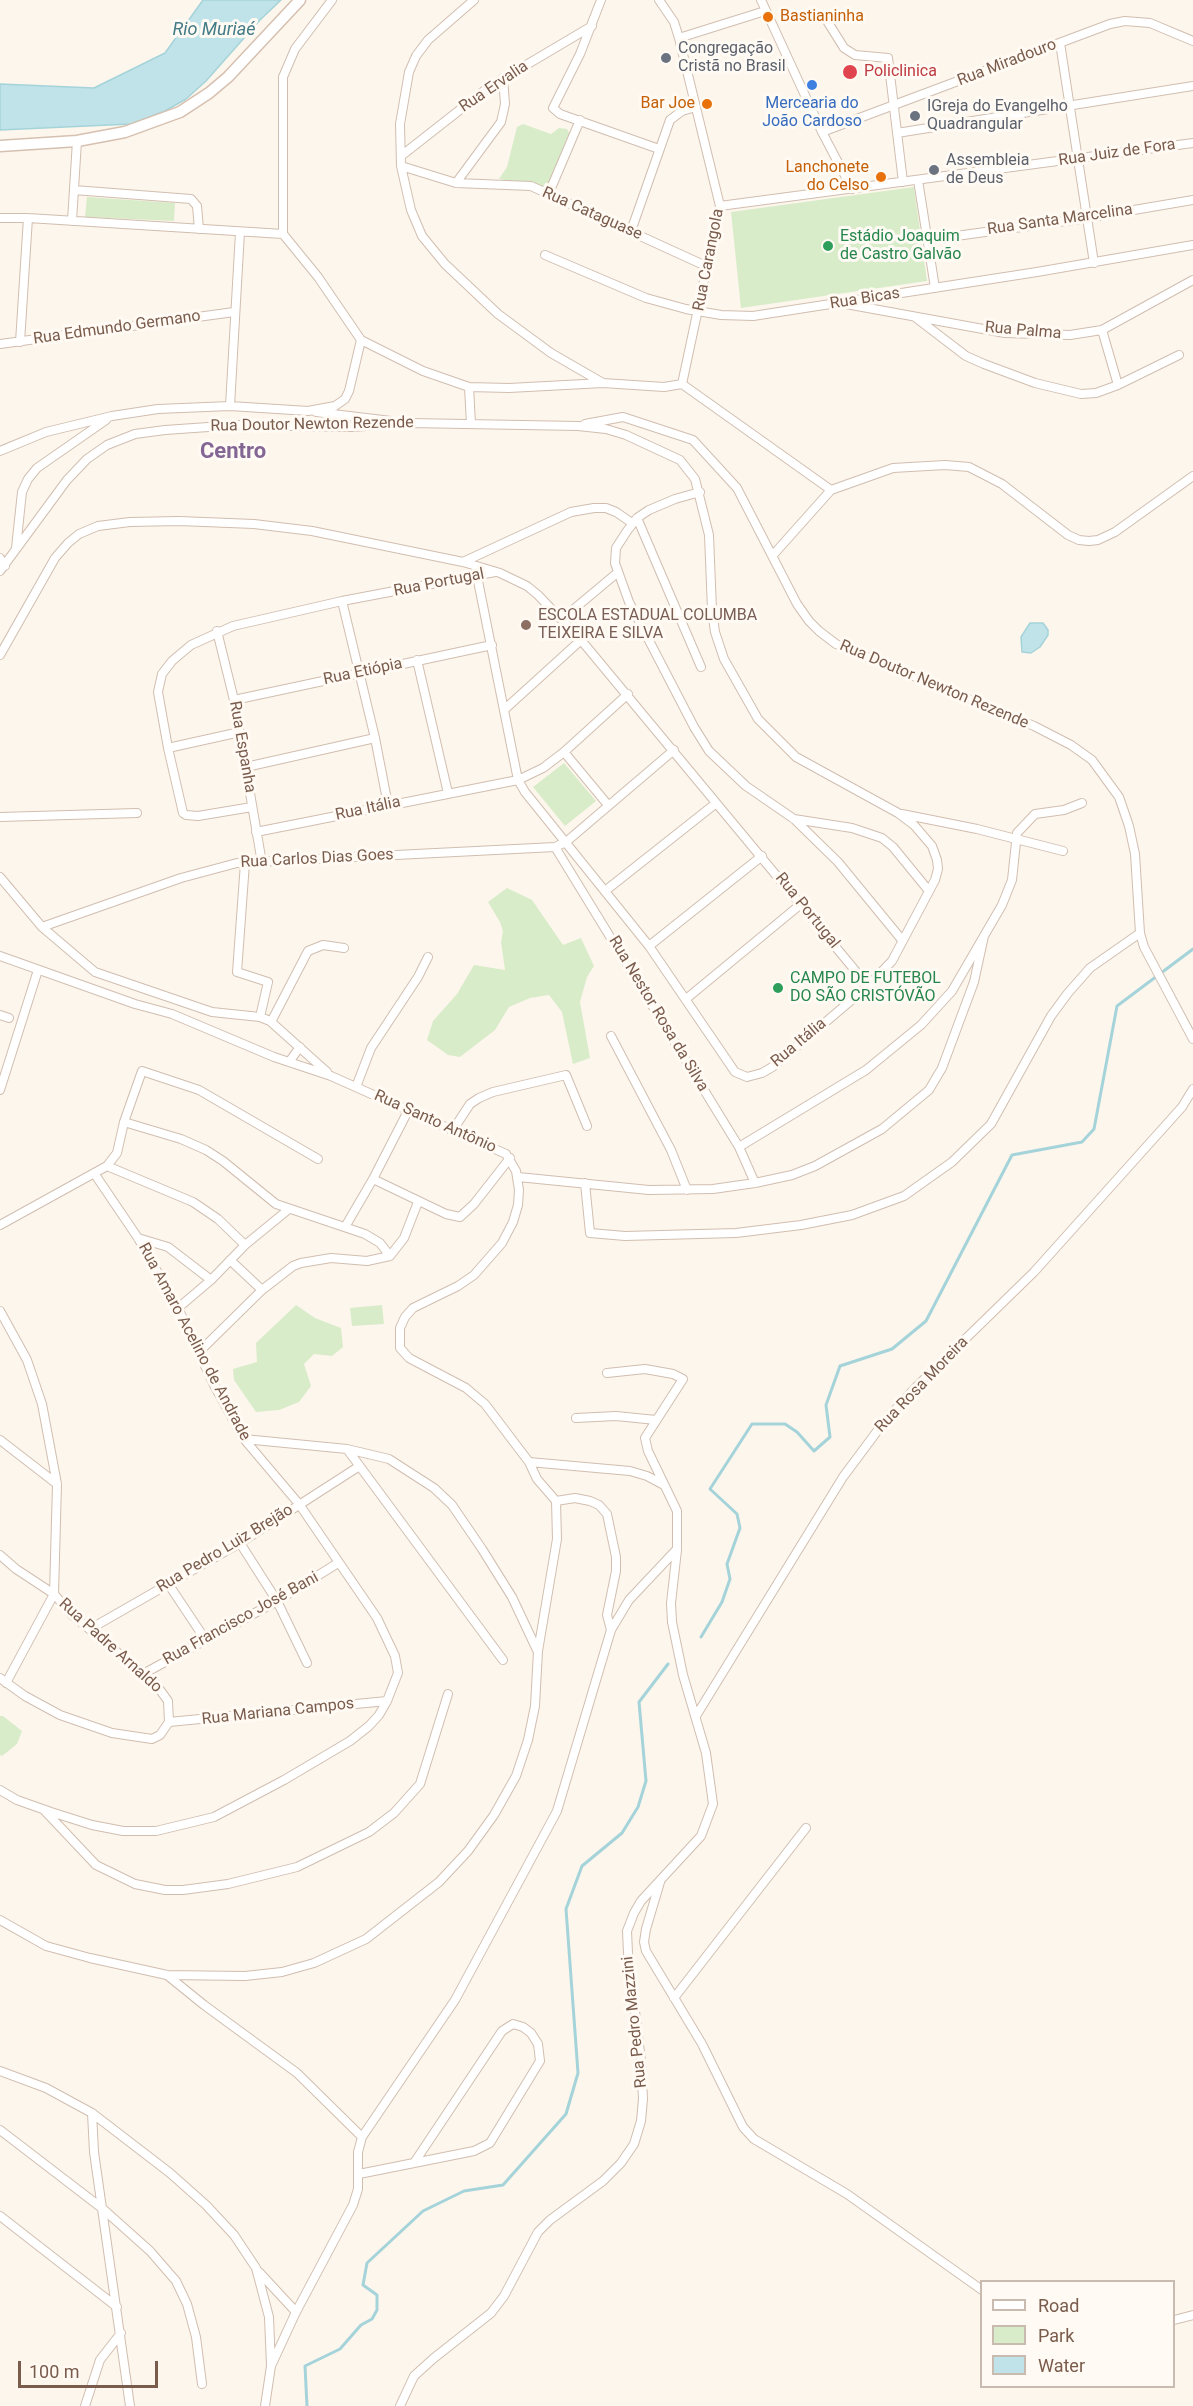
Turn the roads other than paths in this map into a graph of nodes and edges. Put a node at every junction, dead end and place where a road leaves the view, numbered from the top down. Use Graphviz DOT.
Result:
graph roads {
  1 [pos="300,0"];
  2 [pos="332,0"];
  3 [pos="474,0"];
  4 [pos="601,0"];
  5 [pos="659,0"];
  6 [pos="761,0"];
  7 [pos="765,11"];
  8 [pos="824,16"];
  9 [pos="592,26"];
  10 [pos="679,38"];
  11 [pos="1193,41"];
  12 [pos="1060,43"];
  13 [pos="503,78"];
  14 [pos="1193,86"];
  15 [pos="893,105"];
  16 [pos="1070,106"];
  17 [pos="696,107"];
  18 [pos="580,120"];
  19 [pos="822,132"];
  20 [pos="897,133"];
  21 [pos="77,141"];
  22 [pos="1193,143"];
  23 [pos="0,146"];
  24 [pos="659,149"];
  25 [pos="401,156"];
  26 [pos="1078,159"];
  27 [pos="401,166"];
  28 [pos="918,180"];
  29 [pos="903,182"];
  30 [pos="456,183"];
  31 [pos="852,189"];
  32 [pos="74,190"];
  33 [pos="549,193"];
  34 [pos="1193,200"];
  35 [pos="720,206"];
  36 [pos="0,218"];
  37 [pos="28,218"];
  38 [pos="1087,218"];
  39 [pos="72,221"];
  40 [pos="198,229"];
  41 [pos="631,231"];
  42 [pos="240,232"];
  43 [pos="283,234"];
  44 [pos="927,240"];
  45 [pos="1193,245"];
  46 [pos="545,255"];
  47 [pos="1094,263"];
  48 [pos="708,267"];
  49 [pos="1193,280"];
  50 [pos="935,288"];
  51 [pos="842,304"];
  52 [pos="234,312"];
  53 [pos="699,312"];
  54 [pos="914,316"];
  55 [pos="1102,330"];
  56 [pos="361,340"];
  57 [pos="20,342"];
  58 [pos="0,344"];
  59 [pos="1179,355"];
  60 [pos="603,383"];
  61 [pos="682,384"];
  62 [pos="1118,384"];
  63 [pos="469,387"];
  64 [pos="230,406"];
  65 [pos="308,411"];
  66 [pos="112,416"];
  67 [pos="410,423"];
  68 [pos="471,424"];
  69 [pos="578,426"];
  70 [pos="0,451"];
  71 [pos="1193,476"];
  72 [pos="831,490"];
  73 [pos="700,492"];
  74 [pos="634,521"];
  75 [pos="16,549"];
  76 [pos="772,555"];
  77 [pos="0,558"];
  78 [pos="463,562"];
  79 [pos="3,569"];
  80 [pos="496,571"];
  81 [pos="617,573"];
  82 [pos="477,576"];
  83 [pos="342,601"];
  84 [pos="562,619"];
  85 [pos="218,632"];
  86 [pos="581,640"];
  87 [pos="492,645"];
  88 [pos="0,655"];
  89 [pos="417,660"];
  90 [pos="701,667"];
  91 [pos="358,673"];
  92 [pos="628,694"];
  93 [pos="234,700"];
  94 [pos="505,709"];
  95 [pos="240,732"];
  96 [pos="375,738"];
  97 [pos="168,748"];
  98 [pos="674,750"];
  99 [pos="564,752"];
  100 [pos="246,767"];
  101 [pos="518,780"];
  102 [pos="448,793"];
  103 [pos="1082,803"];
  104 [pos="715,804"];
  105 [pos="388,805"];
  106 [pos="609,805"];
  107 [pos="252,807"];
  108 [pos="137,813"];
  109 [pos="898,813"];
  110 [pos="0,817"];
  111 [pos="794,819"];
  112 [pos="256,832"];
  113 [pos="1015,838"];
  114 [pos="566,842"];
  115 [pos="555,847"];
  116 [pos="1063,851"];
  117 [pos="762,856"];
  118 [pos="245,863"];
  119 [pos="262,863"];
  120 [pos="0,877"];
  121 [pos="605,891"];
  122 [pos="929,891"];
  123 [pos="801,904"];
  124 [pos="42,927"];
  125 [pos="1140,933"];
  126 [pos="984,936"];
  127 [pos="902,940"];
  128 [pos="649,946"];
  129 [pos="344,948"];
  130 [pos="428,957"];
  131 [pos="1,959"];
  132 [pos="38,970"];
  133 [pos="868,986"];
  134 [pos="686,999"];
  135 [pos="0,1015"];
  136 [pos="260,1017"];
  137 [pos="9,1018"];
  138 [pos="272,1022"];
  139 [pos="611,1036"];
  140 [pos="1193,1039"];
  141 [pos="300,1047"];
  142 [pos="290,1062"];
  143 [pos="331,1076"];
  144 [pos="356,1087"];
  145 [pos="1193,1089"];
  146 [pos="0,1090"];
  147 [pos="408,1111"];
  148 [pos="124,1122"];
  149 [pos="587,1126"];
  150 [pos="453,1130"];
  151 [pos="739,1147"];
  152 [pos="510,1158"];
  153 [pos="318,1159"];
  154 [pos="107,1166"];
  155 [pos="94,1173"];
  156 [pos="518,1177"];
  157 [pos="373,1179"];
  158 [pos="585,1183"];
  159 [pos="755,1183"];
  160 [pos="687,1190"];
  161 [pos="418,1202"];
  162 [pos="289,1209"];
  163 [pos="0,1225"];
  164 [pos="345,1227"];
  165 [pos="138,1238"];
  166 [pos="245,1245"];
  167 [pos="390,1256"];
  168 [pos="230,1260"];
  169 [pos="211,1280"];
  170 [pos="262,1290"];
  171 [pos="178,1308"];
  172 [pos="0,1311"];
  173 [pos="199,1352"];
  174 [pos="607,1372"];
  175 [pos="576,1418"];
  176 [pos="656,1419"];
  177 [pos="244,1439"];
  178 [pos="0,1440"];
  179 [pos="347,1449"];
  180 [pos="529,1462"];
  181 [pos="358,1467"];
  182 [pos="57,1484"];
  183 [pos="664,1485"];
  184 [pos="556,1501"];
  185 [pos="299,1504"];
  186 [pos="240,1543"];
  187 [pos="677,1549"];
  188 [pos="0,1555"];
  189 [pos="338,1563"];
  190 [pos="169,1585"];
  191 [pos="54,1594"];
  192 [pos="277,1601"];
  193 [pos="90,1629"];
  194 [pos="611,1630"];
  195 [pos="205,1639"];
  196 [pos="538,1651"];
  197 [pos="503,1660"];
  198 [pos="306,1663"];
  199 [pos="143,1674"];
  200 [pos="3,1681"];
  201 [pos="448,1694"];
  202 [pos="387,1701"];
  203 [pos="696,1716"];
  204 [pos="169,1722"];
  205 [pos="0,1790"];
  206 [pos="43,1809"];
  207 [pos="806,1828"];
  208 [pos="660,1881"];
  209 [pos="0,1920"];
  210 [pos="167,1975"];
  211 [pos="674,1998"];
  212 [pos="0,2070"];
  213 [pos="92,2113"];
  214 [pos="0,2130"];
  215 [pos="362,2137"];
  216 [pos="414,2163"];
  217 [pos="359,2174"];
  218 [pos="103,2209"];
  219 [pos="0,2216"];
  220 [pos="256,2268"];
  221 [pos="980,2289"];
  222 [pos="117,2307"];
  223 [pos="296,2312"];
  224 [pos="1193,2315"];
  225 [pos="1175,2320"];
  226 [pos="121,2332"];
  227 [pos="271,2366"];
  228 [pos="202,2384"];
  229 [pos="85,2406"];
  230 [pos="130,2406"];
  231 [pos="265,2406"];
  232 [pos="400,2406"];
  1 -- 21 [label="street"];
  2 -- 43 [label="street"];
  3 -- 25 [label="street"];
  4 -- 9 [label="street"];
  5 -- 10 [label="street, Rua Carangola"];
  6 -- 7 [label="street"];
  7 -- 10 [label="street"];
  7 -- 19 [label="street"];
  8 -- 15 [label="street"];
  9 -- 13 [label="street, Rua Ervalia"];
  9 -- 18 [label="street"];
  10 -- 17 [label="street, Rua Carangola"];
  11 -- 12 [label="street, Rua Miradouro"];
  12 -- 15 [label="street, Rua Miradouro"];
  12 -- 16 [label="street"];
  13 -- 25 [label="street, Rua Ervalia"];
  13 -- 30 [label="street"];
  14 -- 16 [label="street"];
  15 -- 19 [label="street, Rua Miradouro"];
  15 -- 20 [label="street"];
  16 -- 20 [label="street"];
  16 -- 26 [label="street"];
  17 -- 24 [label="street"];
  17 -- 35 [label="street, Rua Carangola"];
  18 -- 24 [label="street"];
  18 -- 33 [label="street"];
  19 -- 31 [label="street"];
  20 -- 29 [label="street"];
  21 -- 23 [label="street"];
  21 -- 32 [label="street"];
  22 -- 26 [label="street, Rua Juiz de Fora"];
  24 -- 41 [label="street"];
  25 -- 27 [label="street"];
  26 -- 28 [label="street, Rua Juiz de Fora"];
  26 -- 38 [label="street"];
  27 -- 30 [label="street, Rua Cataguase"];
  27 -- 60 [label="street"];
  28 -- 29 [label="street, Rua Juiz de Fora"];
  28 -- 44 [label="street"];
  29 -- 31 [label="street, Rua Juiz de Fora"];
  30 -- 33 [label="street, Rua Cataguase"];
  31 -- 35 [label="street, Rua Juiz de Fora"];
  32 -- 39 [label="street"];
  32 -- 40 [label="street"];
  33 -- 41 [label="street, Rua Cataguase"];
  34 -- 38 [label="street, Rua Santa Marcelina"];
  35 -- 48 [label="street, Rua Carangola"];
  36 -- 37 [label="street"];
  37 -- 39 [label="street"];
  37 -- 57 [label="street"];
  38 -- 44 [label="street, Rua Santa Marcelina"];
  38 -- 47 [label="street"];
  39 -- 40 [label="street"];
  40 -- 42 [label="street"];
  41 -- 48 [label="street, Rua Cataguase"];
  42 -- 43 [label="street"];
  42 -- 52 [label="street"];
  43 -- 56 [label="street"];
  44 -- 50 [label="street"];
  45 -- 47 [label="street, Rua Bicas"];
  46 -- 53 [label="street, Rua Bicas"];
  47 -- 50 [label="street, Rua Bicas"];
  48 -- 53 [label="street, Rua Carangola"];
  49 -- 55 [label="street, Rua Palma"];
  50 -- 51 [label="street, Rua Bicas"];
  51 -- 53 [label="street, Rua Bicas"];
  51 -- 54 [label="street, Rua Palma"];
  52 -- 57 [label="street, Rua Edmundo Germano"];
  52 -- 64 [label="street"];
  53 -- 61 [label="street, Rua Carangola"];
  54 -- 55 [label="street, Rua Palma"];
  54 -- 62 [label="street"];
  55 -- 62 [label="street"];
  56 -- 63 [label="street"];
  56 -- 65 [label="street"];
  57 -- 58 [label="street, Rua Edmundo Germano"];
  59 -- 62 [label="street"];
  60 -- 61 [label="street"];
  60 -- 63 [label="street"];
  61 -- 72 [label="street"];
  63 -- 68 [label="street"];
  64 -- 65 [label="street"];
  64 -- 66 [label="street"];
  65 -- 67 [label="street"];
  66 -- 70 [label="street"];
  66 -- 75 [label="street"];
  67 -- 68 [label="street, Rua Doutor Newton Rezende"];
  67 -- 75 [label="street, Rua Doutor Newton Rezende"];
  68 -- 69 [label="street, Rua Doutor Newton Rezende"];
  69 -- 73 [label="street, Rua Doutor Newton Rezende"];
  69 -- 76 [label="street, Rua Doutor Newton Rezende"];
  71 -- 72 [label="street"];
  72 -- 76 [label="street"];
  73 -- 74 [label="street"];
  73 -- 109 [label="street, Rua Itália"];
  74 -- 78 [label="street"];
  74 -- 81 [label="street"];
  74 -- 90 [label="street"];
  75 -- 79 [label="street, Rua Doutor Newton Rezende"];
  76 -- 125 [label="street, Rua Doutor Newton Rezende"];
  77 -- 79 [label="street"];
  78 -- 80 [label="street"];
  78 -- 88 [label="street"];
  80 -- 82 [label="street, Rua Portugal"];
  80 -- 84 [label="street, Rua Portugal"];
  81 -- 84 [label="street"];
  81 -- 111 [label="street"];
  82 -- 83 [label="street, Rua Portugal"];
  82 -- 87 [label="street"];
  83 -- 85 [label="street, Rua Portugal"];
  83 -- 91 [label="street"];
  84 -- 86 [label="street, Rua Portugal"];
  85 -- 93 [label="street, Rua Espanha"];
  85 -- 97 [label="street, Rua Portugal"];
  86 -- 92 [label="street, Rua Portugal"];
  86 -- 94 [label="street"];
  87 -- 89 [label="street, Rua Etiópia"];
  87 -- 94 [label="street"];
  89 -- 91 [label="street, Rua Etiópia"];
  89 -- 102 [label="street"];
  91 -- 93 [label="street, Rua Etiópia"];
  91 -- 96 [label="street"];
  92 -- 98 [label="street, Rua Portugal"];
  92 -- 99 [label="street"];
  93 -- 95 [label="street, Rua Espanha"];
  94 -- 101 [label="street"];
  95 -- 97 [label="street"];
  95 -- 100 [label="street, Rua Espanha"];
  96 -- 100 [label="street"];
  96 -- 105 [label="street"];
  97 -- 107 [label="street, Rua Portugal"];
  98 -- 104 [label="street, Rua Portugal"];
  98 -- 106 [label="street, Rua Carlos Dias Goes"];
  99 -- 101 [label="street"];
  99 -- 106 [label="street"];
  100 -- 107 [label="street, Rua Espanha"];
  101 -- 102 [label="street, Rua Itália"];
  101 -- 114 [label="street, Rua Itália"];
  102 -- 105 [label="street, Rua Itália"];
  103 -- 113 [label="street"];
  104 -- 117 [label="street, Rua Portugal"];
  104 -- 121 [label="street"];
  105 -- 112 [label="street, Rua Itália"];
  106 -- 114 [label="street, Rua Carlos Dias Goes"];
  107 -- 112 [label="street, Rua Espanha"];
  108 -- 110 [label="street"];
  109 -- 113 [label="street"];
  109 -- 122 [label="street, Rua Itália"];
  111 -- 122 [label="street"];
  111 -- 127 [label="street"];
  112 -- 119 [label="street, Rua Espanha"];
  113 -- 116 [label="street"];
  113 -- 126 [label="street"];
  114 -- 115 [label="street, Rua Carlos Dias Goes"];
  114 -- 121 [label="street, Rua Itália"];
  115 -- 119 [label="street, Rua Carlos Dias Goes"];
  115 -- 151 [label="street, Rua Nestor Rosa da Silva"];
  117 -- 123 [label="street, Rua Portugal"];
  117 -- 128 [label="street"];
  118 -- 119 [label="street, Rua Carlos Dias Goes"];
  118 -- 124 [label="street, Rua Carlos Dias Goes"];
  118 -- 136 [label="street"];
  120 -- 124 [label="street"];
  121 -- 128 [label="street, Rua Itália"];
  122 -- 127 [label="street, Rua Itália"];
  123 -- 133 [label="street, Rua Portugal"];
  123 -- 134 [label="street"];
  124 -- 136 [label="street"];
  125 -- 140 [label="street, Rua Doutor Newton Rezende"];
  125 -- 158 [label="street"];
  126 -- 151 [label="street"];
  126 -- 159 [label="street"];
  127 -- 133 [label="street, Rua Itália"];
  128 -- 134 [label="street, Rua Itália"];
  129 -- 138 [label="street"];
  130 -- 144 [label="street"];
  131 -- 132 [label="street, Rua Santo Antônio"];
  132 -- 142 [label="street, Rua Santo Antônio"];
  132 -- 146 [label="street"];
  133 -- 134 [label="street, Rua Itália"];
  135 -- 137 [label="street"];
  136 -- 138 [label="street"];
  138 -- 141 [label="street"];
  139 -- 160 [label="street"];
  141 -- 142 [label="street"];
  141 -- 143 [label="street"];
  142 -- 143 [label="street, Rua Santo Antônio"];
  143 -- 144 [label="street, Rua Santo Antônio"];
  144 -- 147 [label="street, Rua Santo Antônio"];
  145 -- 203 [label="street, Rua Rosa Moreira"];
  147 -- 150 [label="street, Rua Santo Antônio"];
  147 -- 157 [label="street"];
  148 -- 153 [label="street"];
  148 -- 154 [label="street"];
  148 -- 162 [label="street"];
  149 -- 150 [label="street"];
  150 -- 152 [label="street, Rua Santo Antônio"];
  151 -- 159 [label="street, Rua Nestor Rosa da Silva"];
  152 -- 156 [label="street, Rua Santo Antônio"];
  152 -- 161 [label="street"];
  154 -- 155 [label="street"];
  154 -- 166 [label="street"];
  155 -- 163 [label="street"];
  155 -- 165 [label="street, Rua Amaro Acelino de Andrade"];
  156 -- 158 [label="street"];
  156 -- 180 [label="street, Rua Santo Antônio"];
  157 -- 161 [label="street"];
  157 -- 164 [label="street"];
  158 -- 160 [label="street"];
  159 -- 160 [label="street"];
  161 -- 167 [label="street"];
  162 -- 164 [label="street"];
  162 -- 166 [label="street"];
  164 -- 167 [label="street"];
  165 -- 169 [label="street"];
  165 -- 171 [label="street, Rua Amaro Acelino de Andrade"];
  166 -- 168 [label="street"];
  167 -- 170 [label="street"];
  168 -- 169 [label="street"];
  168 -- 170 [label="street"];
  169 -- 171 [label="street"];
  170 -- 173 [label="street"];
  171 -- 173 [label="street, Rua Amaro Acelino de Andrade"];
  172 -- 182 [label="street"];
  173 -- 177 [label="street, Rua Amaro Acelino de Andrade"];
  174 -- 176 [label="street"];
  175 -- 176 [label="street"];
  176 -- 183 [label="street"];
  177 -- 179 [label="street"];
  177 -- 185 [label="street, Rua Amaro Acelino de Andrade"];
  178 -- 182 [label="street"];
  179 -- 181 [label="street"];
  179 -- 196 [label="street"];
  180 -- 183 [label="street"];
  180 -- 184 [label="street"];
  181 -- 185 [label="street, Rua Pedro Luiz Brejão"];
  181 -- 197 [label="street"];
  182 -- 191 [label="street"];
  183 -- 187 [label="street"];
  184 -- 194 [label="street"];
  184 -- 196 [label="street"];
  185 -- 186 [label="street, Rua Pedro Luiz Brejão"];
  185 -- 189 [label="street, Rua Amaro Acelino de Andrade"];
  186 -- 190 [label="street, Rua Pedro Luiz Brejão"];
  186 -- 192 [label="street"];
  187 -- 194 [label="street"];
  187 -- 203 [label="street"];
  188 -- 191 [label="street, Rua Padre Arnaldo"];
  189 -- 192 [label="street, Rua Francisco José Bani"];
  189 -- 202 [label="street, Rua Amaro Acelino de Andrade"];
  190 -- 193 [label="street, Rua Pedro Luiz Brejão"];
  190 -- 195 [label="street"];
  191 -- 193 [label="street, Rua Padre Arnaldo"];
  191 -- 200 [label="street"];
  192 -- 195 [label="street, Rua Francisco José Bani"];
  192 -- 198 [label="street"];
  193 -- 199 [label="street, Rua Padre Arnaldo"];
  194 -- 215 [label="street"];
  195 -- 199 [label="street, Rua Francisco José Bani"];
  196 -- 210 [label="street"];
  199 -- 204 [label="street, Rua Padre Arnaldo"];
  200 -- 204 [label="street"];
  201 -- 206 [label="street"];
  202 -- 204 [label="street, Rua Mariana Campos"];
  202 -- 206 [label="street, Rua Amaro Acelino de Andrade"];
  203 -- 208 [label="street, Rua Pedro Mazzini"];
  205 -- 206 [label="street, Rua Amaro Acelino de Andrade"];
  207 -- 211 [label="street"];
  208 -- 211 [label="street"];
  208 -- 232 [label="street, Rua Pedro Mazzini"];
  209 -- 210 [label="street"];
  210 -- 215 [label="street"];
  211 -- 221 [label="street"];
  212 -- 213 [label="street"];
  213 -- 218 [label="street"];
  213 -- 220 [label="street"];
  214 -- 218 [label="street"];
  215 -- 217 [label="street"];
  216 -- 216 [label="street"];
  216 -- 217 [label="street"];
  217 -- 223 [label="street"];
  218 -- 222 [label="street"];
  218 -- 228 [label="street"];
  219 -- 222 [label="street"];
  220 -- 223 [label="street"];
  220 -- 227 [label="street"];
  222 -- 226 [label="street"];
  223 -- 227 [label="street"];
  224 -- 225 [label="street"];
  226 -- 229 [label="street"];
  226 -- 230 [label="street"];
  227 -- 231 [label="street"];
}
